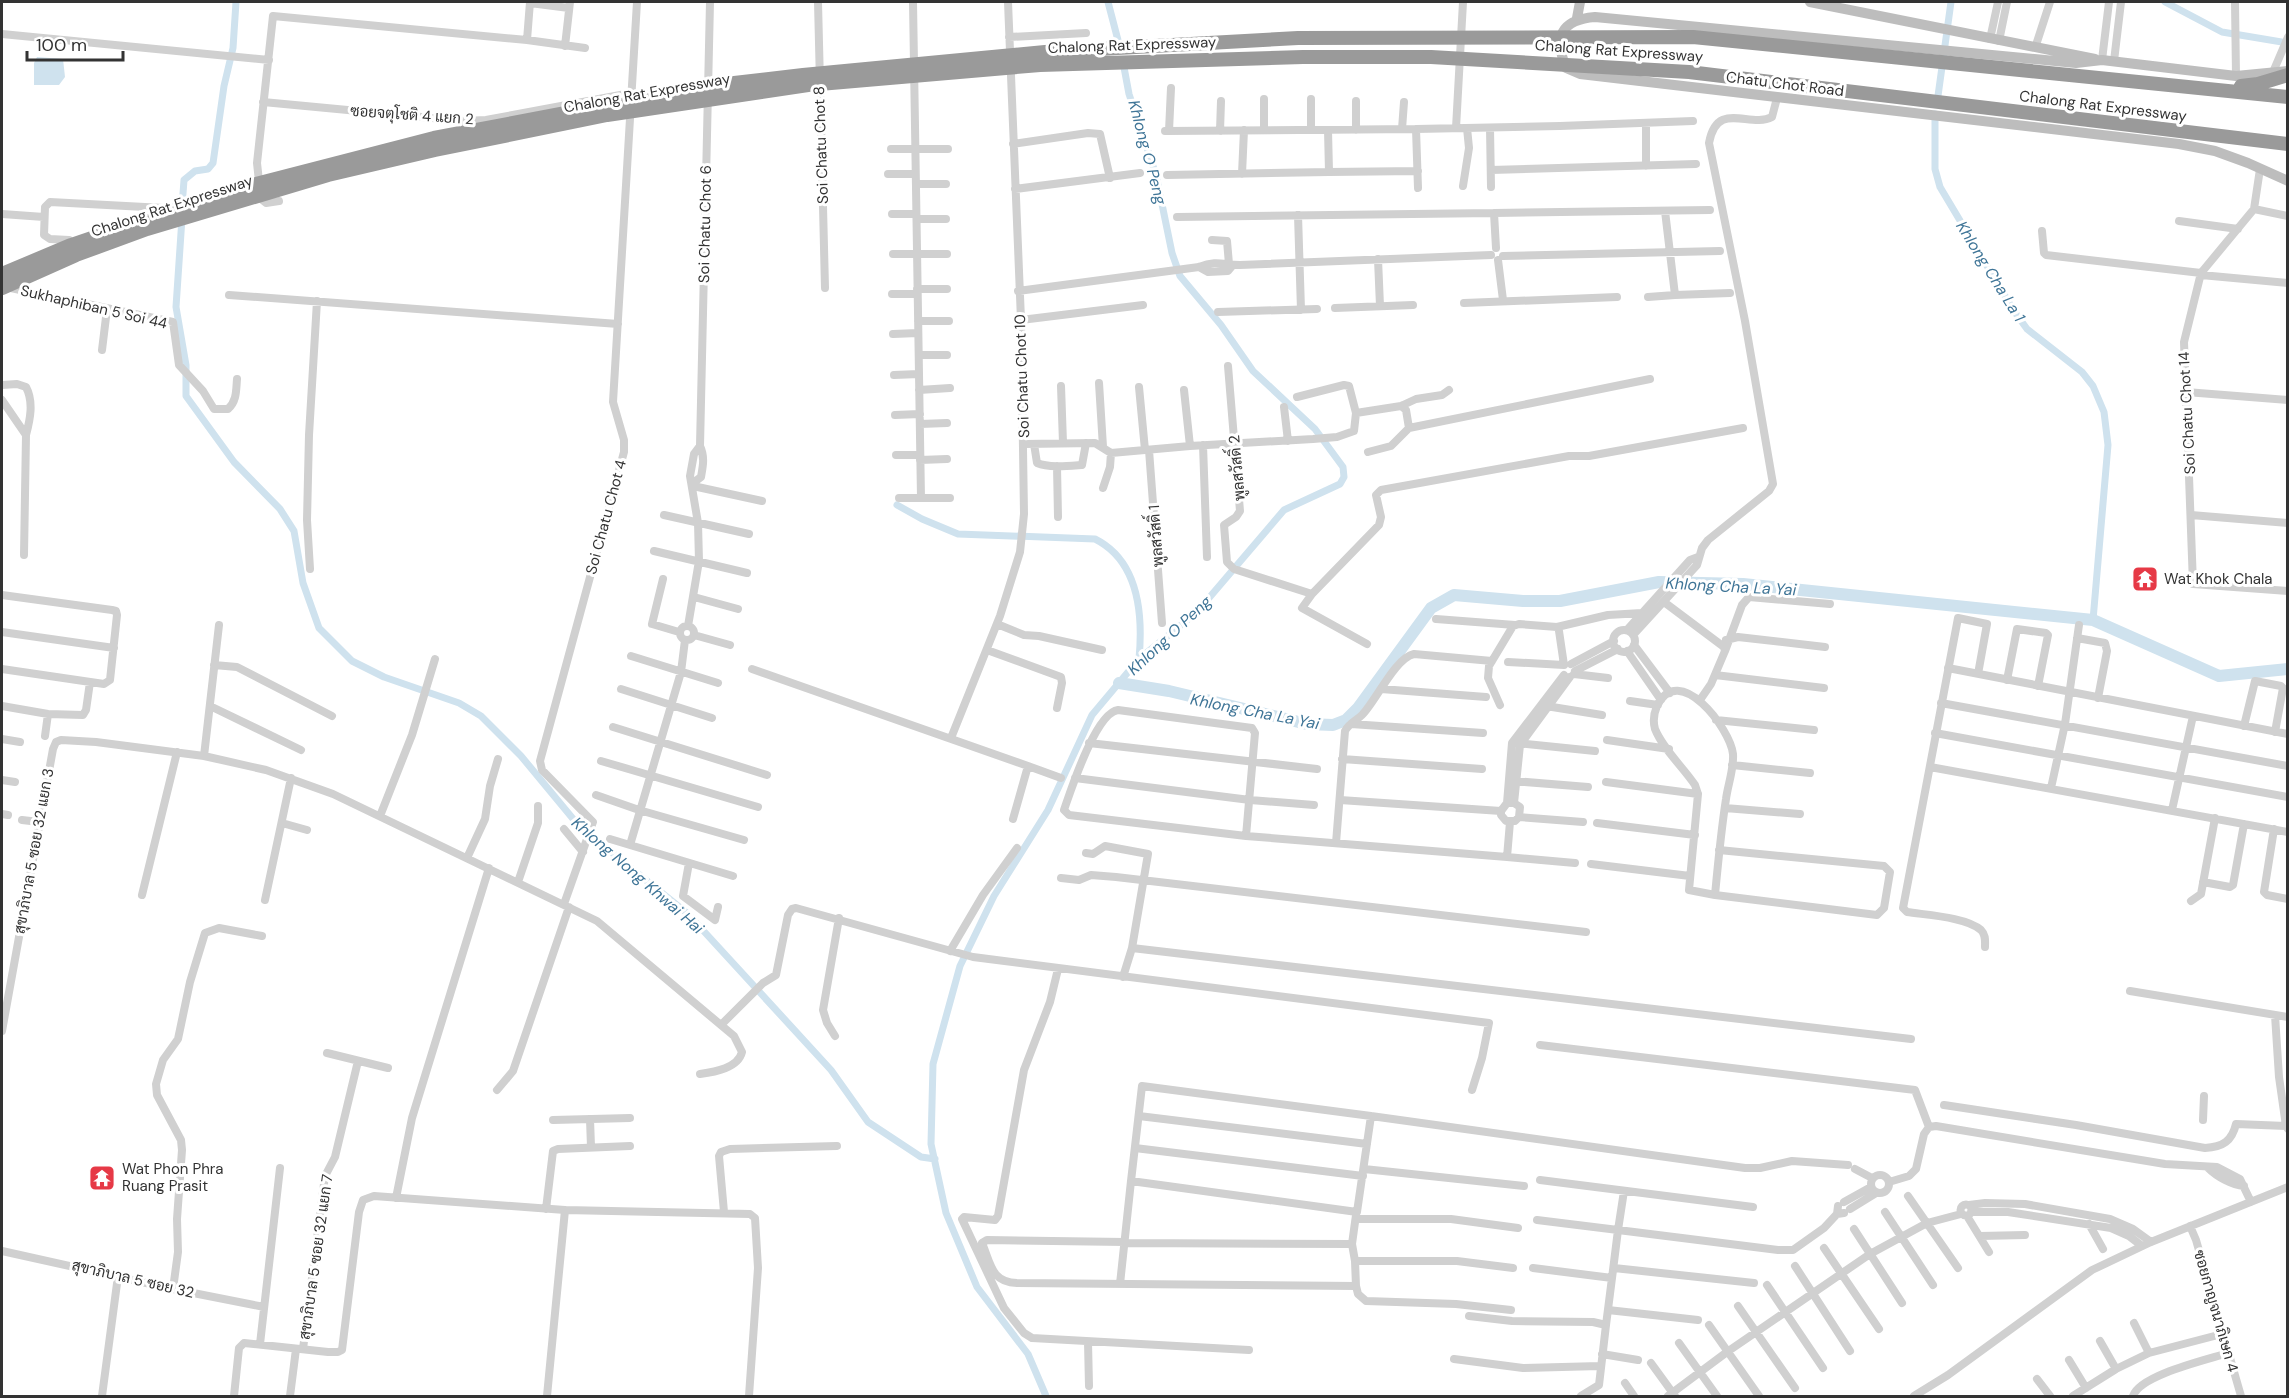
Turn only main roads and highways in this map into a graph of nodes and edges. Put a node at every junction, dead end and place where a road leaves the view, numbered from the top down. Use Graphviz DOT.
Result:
graph roads {
  1 [pos="2288,73"];
  2 [pos="2216,89"];
  3 [pos="2288,97"];
  4 [pos="2288,144"];
  5 [pos="2,274"];
  6 [pos="2,287"];
  1 -- 2 [label="highway"];
  2 -- 3 [label="highway, Chalong Rat Expressway"];
  2 -- 5 [label="highway, Chalong Rat Expressway"];
  4 -- 6 [label="highway, Chalong Rat Expressway"];
}
